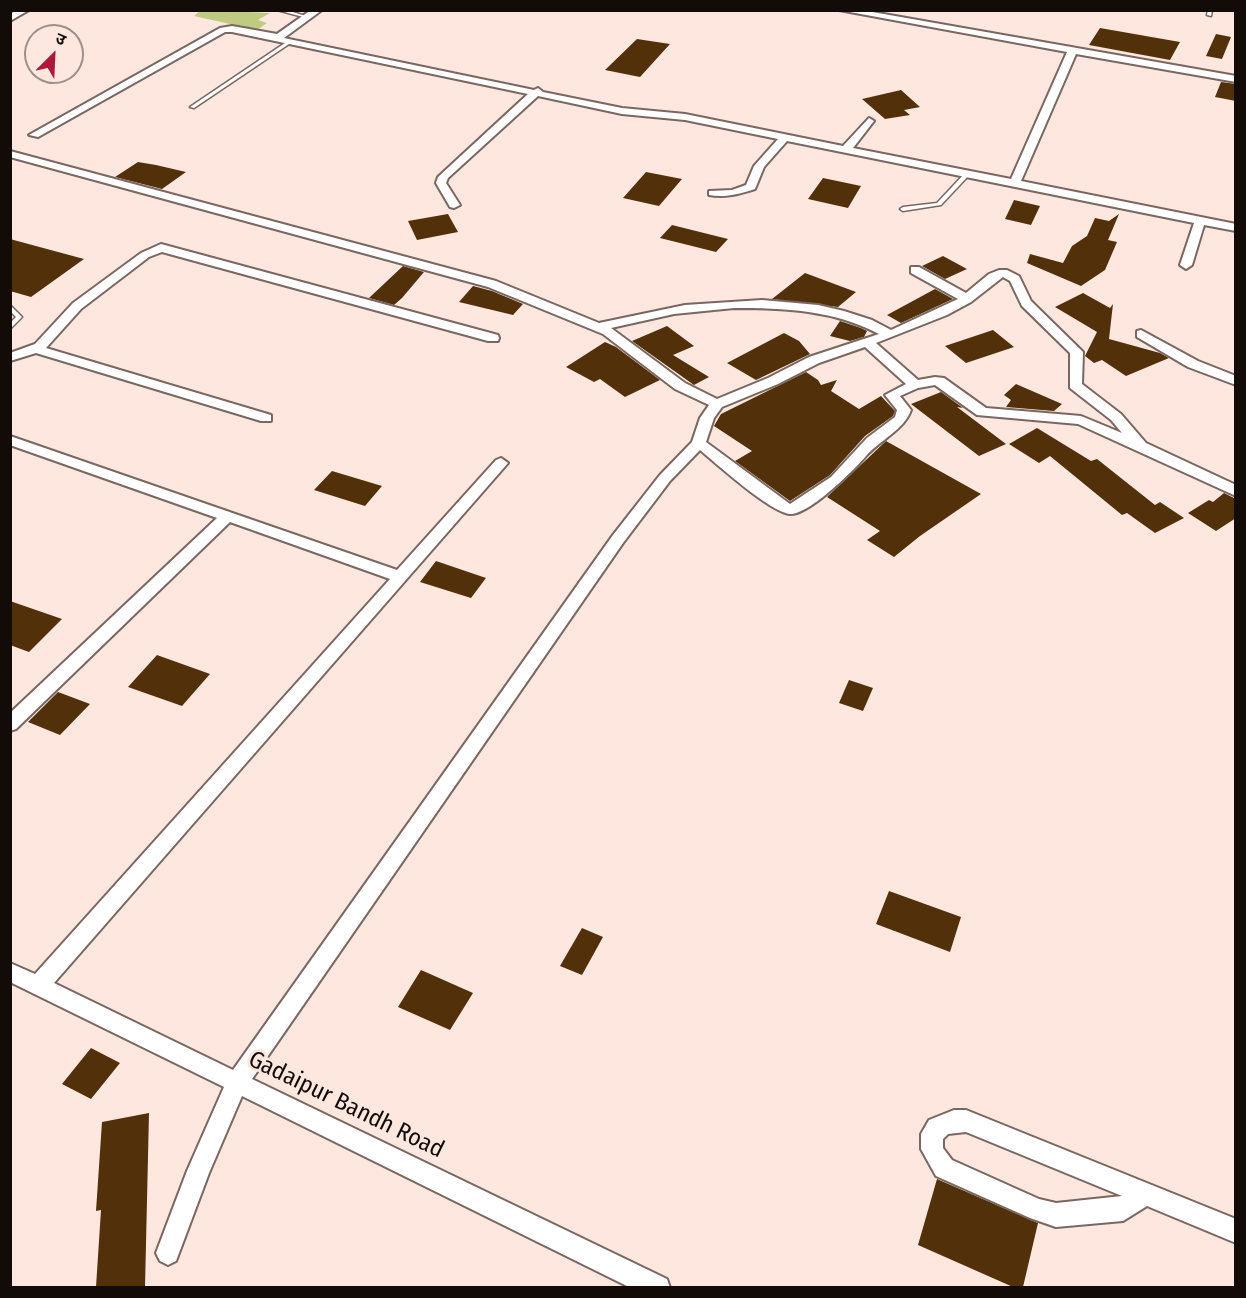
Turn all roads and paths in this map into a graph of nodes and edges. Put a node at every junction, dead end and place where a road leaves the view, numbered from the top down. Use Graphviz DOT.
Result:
graph roads {
  1 [pos="25,10"];
  2 [pos="279,10"];
  3 [pos="318,10"];
  4 [pos="843,10"];
  5 [pos="307,17"];
  6 [pos="10,18"];
  7 [pos="278,37"];
  8 [pos="290,42"];
  9 [pos="1073,51"];
  10 [pos="1236,79"];
  11 [pos="538,91"];
  12 [pos="192,107"];
  13 [pos="869,121"];
  14 [pos="34,135"];
  15 [pos="784,138"];
  16 [pos="846,149"];
  17 [pos="10,154"];
  18 [pos="968,172"];
  19 [pos="1015,182"];
  20 [pos="713,192"];
  21 [pos="454,205"];
  22 [pos="903,209"];
  23 [pos="1200,221"];
  24 [pos="1236,228"];
  25 [pos="1186,264"];
  26 [pos="915,270"];
  27 [pos="967,299"];
  28 [pos="10,307"];
  29 [pos="10,327"];
  30 [pos="599,327"];
  31 [pos="888,333"];
  32 [pos="1141,334"];
  33 [pos="493,338"];
  34 [pos="867,342"];
  35 [pos="36,349"];
  36 [pos="11,357"];
  37 [pos="1236,381"];
  38 [pos="916,384"];
  39 [pos="717,404"];
  40 [pos="266,418"];
  41 [pos="10,440"];
  42 [pos="699,443"];
  43 [pos="1141,446"];
  44 [pos="501,463"];
  45 [pos="1236,491"];
  46 [pos="228,516"];
  47 [pos="401,577"];
  48 [pos="10,724"];
  49 [pos="10,972"];
  50 [pos="39,985"];
  51 [pos="237,1082"];
  52 [pos="1146,1193"];
  53 [pos="1236,1231"];
  54 [pos="168,1252"];
  55 [pos="658,1287"];
  1 -- 6 [label="street"];
  2 -- 5 [label="lane"];
  3 -- 5 [label="street"];
  4 -- 9 [label="street"];
  5 -- 7 [label="street"];
  7 -- 8 [label="street"];
  7 -- 14 [label="street"];
  8 -- 11 [label="street"];
  8 -- 12 [label="lane"];
  9 -- 10 [label="street"];
  9 -- 19 [label="street"];
  11 -- 15 [label="street"];
  11 -- 21 [label="street"];
  13 -- 16 [label="street"];
  15 -- 16 [label="street"];
  15 -- 20 [label="street"];
  16 -- 18 [label="street"];
  17 -- 30 [label="street"];
  18 -- 19 [label="street"];
  18 -- 22 [label="lane"];
  19 -- 23 [label="street"];
  23 -- 24 [label="street"];
  23 -- 25 [label="street"];
  26 -- 27 [label="street"];
  27 -- 31 [label="street"];
  27 -- 43 [label="street"];
  28 -- 29 [label="lane"];
  30 -- 31 [label="street"];
  30 -- 39 [label="street"];
  31 -- 34 [label="street"];
  32 -- 37 [label="street"];
  33 -- 35 [label="street"];
  34 -- 38 [label="street"];
  34 -- 39 [label="street"];
  35 -- 36 [label="street"];
  35 -- 40 [label="street"];
  38 -- 42 [label="street"];
  38 -- 43 [label="street"];
  39 -- 42 [label="street"];
  41 -- 46 [label="street"];
  42 -- 51 [label="street"];
  43 -- 45 [label="street"];
  44 -- 47 [label="street"];
  46 -- 47 [label="street"];
  46 -- 48 [label="street"];
  47 -- 50 [label="street"];
  49 -- 50 [label="street, Gadaipur Bandh Road"];
  50 -- 51 [label="street, Gadaipur Bandh Road"];
  51 -- 54 [label="street"];
  51 -- 55 [label="street, Gadaipur Bandh Road"];
  52 -- 52 [label="street"];
  52 -- 53 [label="street"];
}
